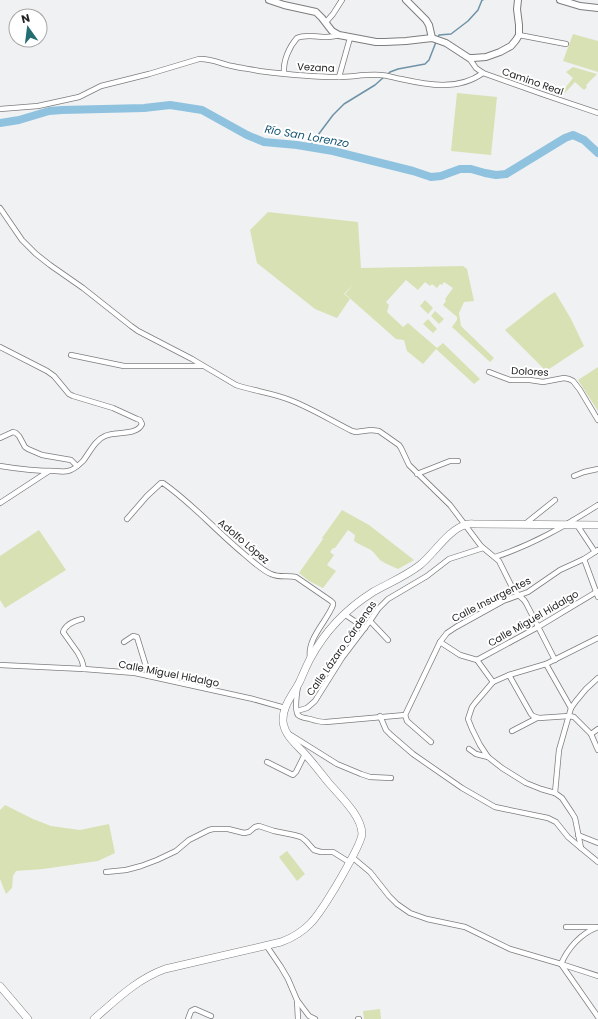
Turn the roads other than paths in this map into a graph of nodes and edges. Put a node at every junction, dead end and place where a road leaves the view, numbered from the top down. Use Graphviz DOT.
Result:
graph roads {
  1 [pos="269,0"];
  2 [pos="342,0"];
  3 [pos="406,0"];
  4 [pos="518,0"];
  5 [pos="560,0"];
  6 [pos="598,8"];
  7 [pos="326,22"];
  8 [pos="340,35"];
  9 [pos="519,35"];
  10 [pos="350,38"];
  11 [pos="433,39"];
  12 [pos="566,44"];
  13 [pos="468,58"];
  14 [pos="284,73"];
  15 [pos="483,73"];
  16 [pos="339,77"];
  17 [pos="0,109"];
  18 [pos="598,113"];
  19 [pos="0,208"];
  20 [pos="0,347"];
  21 [pos="70,355"];
  22 [pos="204,366"];
  23 [pos="489,372"];
  24 [pos="598,420"];
  25 [pos="0,438"];
  26 [pos="458,461"];
  27 [pos="0,466"];
  28 [pos="77,466"];
  29 [pos="598,469"];
  30 [pos="49,471"];
  31 [pos="417,474"];
  32 [pos="574,476"];
  33 [pos="555,500"];
  34 [pos="0,502"];
  35 [pos="598,505"];
  36 [pos="127,519"];
  37 [pos="465,524"];
  38 [pos="525,524"];
  39 [pos="567,525"];
  40 [pos="577,525"];
  41 [pos="598,525"];
  42 [pos="483,548"];
  43 [pos="596,551"];
  44 [pos="495,557"];
  45 [pos="584,559"];
  46 [pos="597,593"];
  47 [pos="519,596"];
  48 [pos="344,614"];
  49 [pos="82,619"];
  50 [pos="370,621"];
  51 [pos="538,627"];
  52 [pos="365,628"];
  53 [pos="598,638"];
  54 [pos="388,640"];
  55 [pos="124,642"];
  56 [pos="440,642"];
  57 [pos="310,659"];
  58 [pos="477,660"];
  59 [pos="555,660"];
  60 [pos="546,664"];
  61 [pos="0,665"];
  62 [pos="84,668"];
  63 [pos="509,675"];
  64 [pos="149,676"];
  65 [pos="598,678"];
  66 [pos="493,682"];
  67 [pos="298,684"];
  68 [pos="285,708"];
  69 [pos="571,708"];
  70 [pos="297,711"];
  71 [pos="405,714"];
  72 [pos="380,716"];
  73 [pos="569,716"];
  74 [pos="537,718"];
  75 [pos="598,729"];
  76 [pos="512,731"];
  77 [pos="286,732"];
  78 [pos="591,734"];
  79 [pos="432,742"];
  80 [pos="469,749"];
  81 [pos="598,750"];
  82 [pos="305,754"];
  83 [pos="488,757"];
  84 [pos="267,762"];
  85 [pos="391,778"];
  86 [pos="555,793"];
  87 [pos="578,835"];
  88 [pos="598,843"];
  89 [pos="581,848"];
  90 [pos="351,860"];
  91 [pos="598,862"];
  92 [pos="106,872"];
  93 [pos="566,927"];
  94 [pos="598,927"];
  95 [pos="266,945"];
  96 [pos="561,964"];
  97 [pos="598,976"];
  98 [pos="0,986"];
  99 [pos="297,1000"];
  100 [pos="211,1016"];
  101 [pos="597,1017"];
  102 [pos="28,1019"];
  103 [pos="94,1019"];
  104 [pos="188,1019"];
  105 [pos="298,1019"];
  106 [pos="315,1019"];
  1 -- 7 [label="street"];
  2 -- 7 [label="street"];
  3 -- 11 [label="street"];
  4 -- 9 [label="street"];
  5 -- 6 [label="street"];
  7 -- 8 [label="street"];
  8 -- 10 [label="street"];
  8 -- 14 [label="street"];
  9 -- 12 [label="street"];
  9 -- 13 [label="street"];
  10 -- 11 [label="street"];
  10 -- 16 [label="street"];
  11 -- 13 [label="street"];
  13 -- 15 [label="street, Camino Real"];
  14 -- 16 [label="street, Vezana"];
  14 -- 17 [label="street, Vezana"];
  15 -- 16 [label="street, Vezana"];
  15 -- 18 [label="street, Camino Real"];
  19 -- 22 [label="street"];
  20 -- 28 [label="street"];
  21 -- 22 [label="street"];
  22 -- 31 [label="street"];
  23 -- 24 [label="street, Dolores"];
  25 -- 28 [label="street"];
  26 -- 31 [label="street"];
  27 -- 30 [label="street"];
  28 -- 30 [label="street"];
  29 -- 32 [label="street"];
  30 -- 34 [label="street"];
  31 -- 37 [label="street"];
  33 -- 38 [label="street"];
  35 -- 39 [label="street"];
  36 -- 57 [label="street, Adolfo López"];
  37 -- 38 [label="main road"];
  37 -- 42 [label="street"];
  37 -- 48 [label="main road"];
  38 -- 39 [label="main road"];
  39 -- 40 [label="main road"];
  39 -- 44 [label="street"];
  40 -- 41 [label="main road"];
  40 -- 43 [label="street"];
  42 -- 44 [label="street"];
  42 -- 50 [label="street, Calle Lázaro Cárdenas"];
  43 -- 45 [label="street, Calle Insurgentes"];
  44 -- 47 [label="street"];
  45 -- 46 [label="street"];
  45 -- 47 [label="street, Calle Insurgentes"];
  46 -- 51 [label="street, Calle Miguel Hidalgo"];
  47 -- 51 [label="street"];
  47 -- 56 [label="street, Calle Insurgentes"];
  48 -- 52 [label="street"];
  48 -- 57 [label="main road"];
  49 -- 62 [label="street"];
  50 -- 52 [label="street, Calle Lázaro Cárdenas"];
  50 -- 54 [label="street"];
  51 -- 58 [label="street, Calle Miguel Hidalgo"];
  51 -- 59 [label="street"];
  52 -- 70 [label="street, Calle Lázaro Cárdenas"];
  53 -- 59 [label="street"];
  55 -- 64 [label="street"];
  56 -- 58 [label="street"];
  56 -- 71 [label="street, Calle Insurgentes"];
  57 -- 67 [label="main road"];
  58 -- 66 [label="street"];
  59 -- 60 [label="street"];
  60 -- 63 [label="street"];
  60 -- 69 [label="street"];
  61 -- 62 [label="street, Calle Miguel Hidalgo"];
  62 -- 64 [label="street, Calle Miguel Hidalgo"];
  63 -- 66 [label="street"];
  63 -- 74 [label="street"];
  64 -- 68 [label="street, Calle Miguel Hidalgo"];
  65 -- 69 [label="street"];
  66 -- 83 [label="street"];
  67 -- 68 [label="main road"];
  67 -- 70 [label="street"];
  68 -- 77 [label="main road"];
  69 -- 73 [label="street"];
  70 -- 72 [label="street"];
  71 -- 72 [label="street"];
  71 -- 79 [label="street"];
  72 -- 89 [label="street"];
  73 -- 74 [label="street"];
  73 -- 78 [label="street"];
  73 -- 86 [label="street"];
  74 -- 76 [label="street"];
  75 -- 78 [label="street"];
  77 -- 82 [label="main road"];
  77 -- 85 [label="street"];
  78 -- 81 [label="street"];
  80 -- 83 [label="street"];
  82 -- 84 [label="street"];
  82 -- 90 [label="main road"];
  83 -- 86 [label="street"];
  86 -- 87 [label="street"];
  87 -- 88 [label="street"];
  87 -- 89 [label="street"];
  89 -- 91 [label="street"];
  90 -- 92 [label="street"];
  90 -- 95 [label="main road"];
  90 -- 96 [label="street"];
  93 -- 94 [label="street"];
  94 -- 96 [label="street"];
  95 -- 99 [label="street"];
  95 -- 103 [label="main road"];
  96 -- 97 [label="street"];
  96 -- 101 [label="street"];
  98 -- 102 [label="main road"];
  99 -- 105 [label="street"];
  99 -- 106 [label="street"];
  100 -- 104 [label="street"];
}
